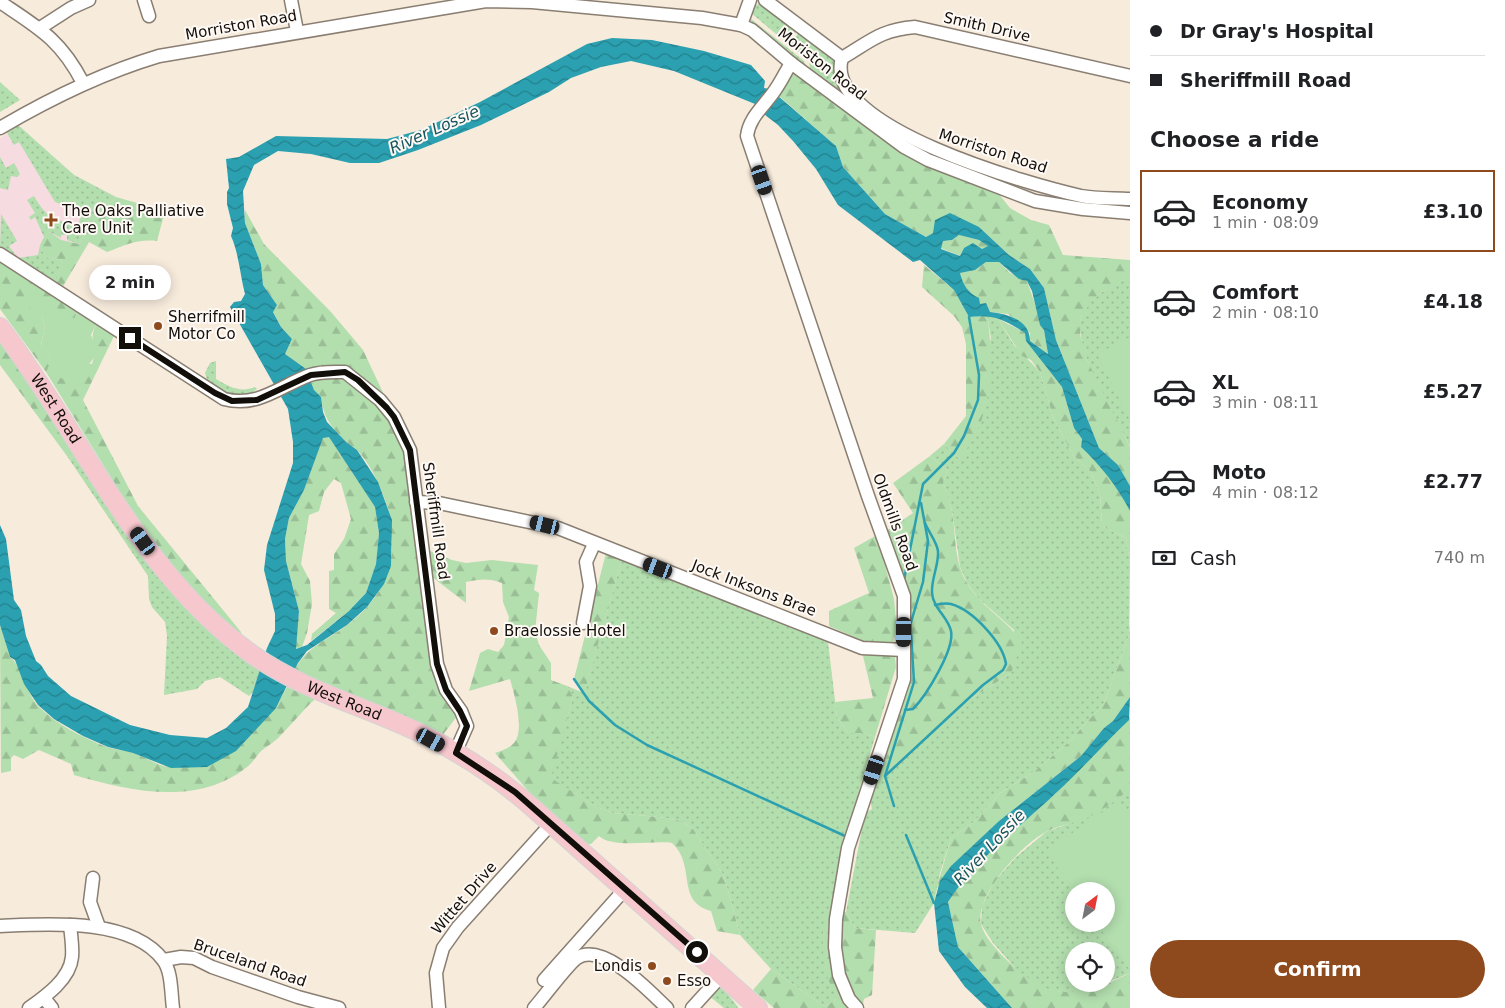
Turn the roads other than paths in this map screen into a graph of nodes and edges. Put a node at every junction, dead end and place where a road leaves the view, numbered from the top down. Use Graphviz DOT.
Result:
graph roads {
  1 [pos="89,0"];
  2 [pos="144,0"];
  3 [pos="291,0"];
  4 [pos="750,0"];
  5 [pos="766,0"];
  6 [pos="532,1"];
  7 [pos="0,2"];
  8 [pos="69,4"];
  9 [pos="149,16"];
  10 [pos="741,25"];
  11 [pos="40,28"];
  12 [pos="297,31"];
  13 [pos="842,58"];
  14 [pos="791,63"];
  15 [pos="1130,76"];
  16 [pos="841,78"];
  17 [pos="83,83"];
  18 [pos="0,128"];
  19 [pos="904,147"];
  20 [pos="969,164"];
  21 [pos="964,176"];
  22 [pos="1130,199"];
  23 [pos="1130,214"];
  24 [pos="0,254"];
  25 [pos="0,327"];
  26 [pos="416,502"];
  27 [pos="594,544"];
  28 [pos="582,623"];
  29 [pos="904,650"];
  30 [pos="456,753"];
  31 [pos="552,824"];
  32 [pos="93,878"];
  33 [pos="625,889"];
  34 [pos="70,925"];
  35 [pos="0,926"];
  36 [pos="99,927"];
  37 [pos="164,960"];
  38 [pos="722,975"];
  39 [pos="544,980"];
  40 [pos="44,998"];
  41 [pos="299,1003"];
  42 [pos="29,1008"];
  43 [pos="52,1008"];
  44 [pos="173,1008"];
  45 [pos="339,1008"];
  46 [pos="438,1008"];
  47 [pos="534,1008"];
  48 [pos="667,1008"];
  49 [pos="692,1008"];
  50 [pos="758,1008"];
  51 [pos="857,1008"];
  1 -- 8 [label="street"];
  2 -- 9 [label="street"];
  3 -- 12 [label="street"];
  4 -- 10 [label="street"];
  5 -- 13 [label="street, Moriston Road"];
  6 -- 10 [label="street, Morriston Road"];
  6 -- 12 [label="street, Morriston Road"];
  7 -- 11 [label="street"];
  8 -- 11 [label="street"];
  10 -- 14 [label="street, Moriston Road"];
  11 -- 17 [label="street"];
  12 -- 17 [label="street, Morriston Road"];
  13 -- 15 [label="street, Smith Drive"];
  13 -- 16 [label="street, Moriston Road"];
  14 -- 19 [label="street, Moriston Road"];
  14 -- 29 [label="street, Oldmills Road"];
  16 -- 20 [label="street, Morriston Road"];
  17 -- 18 [label="street, Morriston Road"];
  19 -- 21 [label="street, Morriston Road"];
  20 -- 21 [label="street"];
  20 -- 22 [label="street, Morriston Road"];
  21 -- 23 [label="street, Morriston Road"];
  24 -- 26 [label="street, Sheriffmill Road"];
  25 -- 30 [label="highway, West Road"];
  26 -- 27 [label="street, Jock Inksons Brae"];
  26 -- 30 [label="street, Sheriffmill Road"];
  27 -- 28 [label="street"];
  27 -- 29 [label="street, Jock Inksons Brae"];
  29 -- 51 [label="street, Oldmills Road"];
  30 -- 31 [label="highway, West Road"];
  31 -- 33 [label="highway, West Road"];
  31 -- 46 [label="street, Wittet Drive"];
  32 -- 36 [label="street"];
  33 -- 38 [label="highway, West Road"];
  33 -- 39 [label="street"];
  34 -- 35 [label="street"];
  34 -- 36 [label="street"];
  34 -- 40 [label="street"];
  36 -- 37 [label="street"];
  37 -- 41 [label="street, Bruceland Road"];
  37 -- 44 [label="street"];
  38 -- 49 [label="street"];
  38 -- 50 [label="highway, West Road"];
  40 -- 42 [label="street"];
  40 -- 43 [label="street"];
  41 -- 45 [label="street, Bruceland Road"];
  47 -- 48 [label="street"];
}
